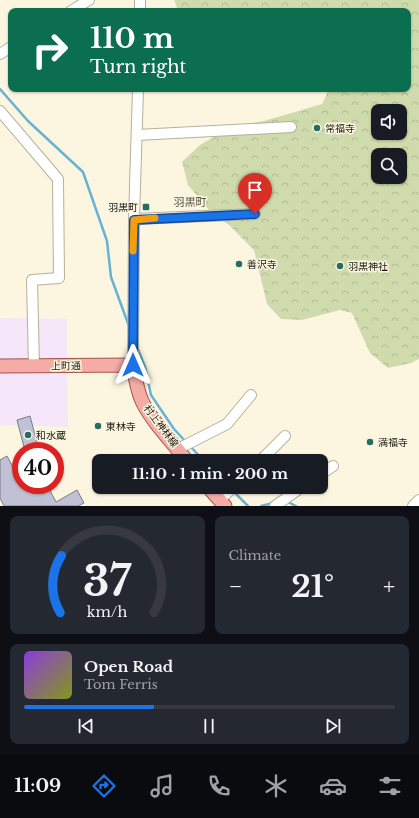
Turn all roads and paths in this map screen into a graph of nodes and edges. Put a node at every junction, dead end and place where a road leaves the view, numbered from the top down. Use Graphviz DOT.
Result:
graph roads {
  1 [pos="89,0"];
  2 [pos="76,8"];
  3 [pos="138,92"];
  4 [pos="0,111"];
  5 [pos="292,127"];
  6 [pos="138,135"];
  7 [pos="255,214"];
  8 [pos="134,220"];
  9 [pos="133,365"];
  10 [pos="0,366"];
  11 [pos="34,367"];
  12 [pos="250,395"];
  13 [pos="285,436"];
  14 [pos="178,449"];
  15 [pos="182,454"];
  16 [pos="267,454"];
  17 [pos="333,466"];
  18 [pos="328,469"];
  19 [pos="214,494"];
  20 [pos="228,494"];
  21 [pos="292,494"];
  22 [pos="419,500"];
  23 [pos="222,503"];
  24 [pos="275,506"];
  25 [pos="414,506"];
  1 -- 2 [label="street"];
  3 -- 6 [label="street"];
  4 -- 11 [label="street"];
  5 -- 6 [label="street"];
  6 -- 8 [label="street"];
  7 -- 8 [label="street"];
  8 -- 9 [label="street"];
  9 -- 11 [label="main road, 上町通"];
  9 -- 14 [label="main road, 村上神林線"];
  10 -- 11 [label="main road, 上町通"];
  12 -- 14 [label="street"];
  13 -- 16 [label="street"];
  14 -- 15 [label="main road, 村上神林線"];
  17 -- 18 [label="street"];
  19 -- 23 [label="main road"];
  20 -- 23 [label="street"];
  21 -- 24 [label="street"];
  22 -- 25 [label="street"];
}
